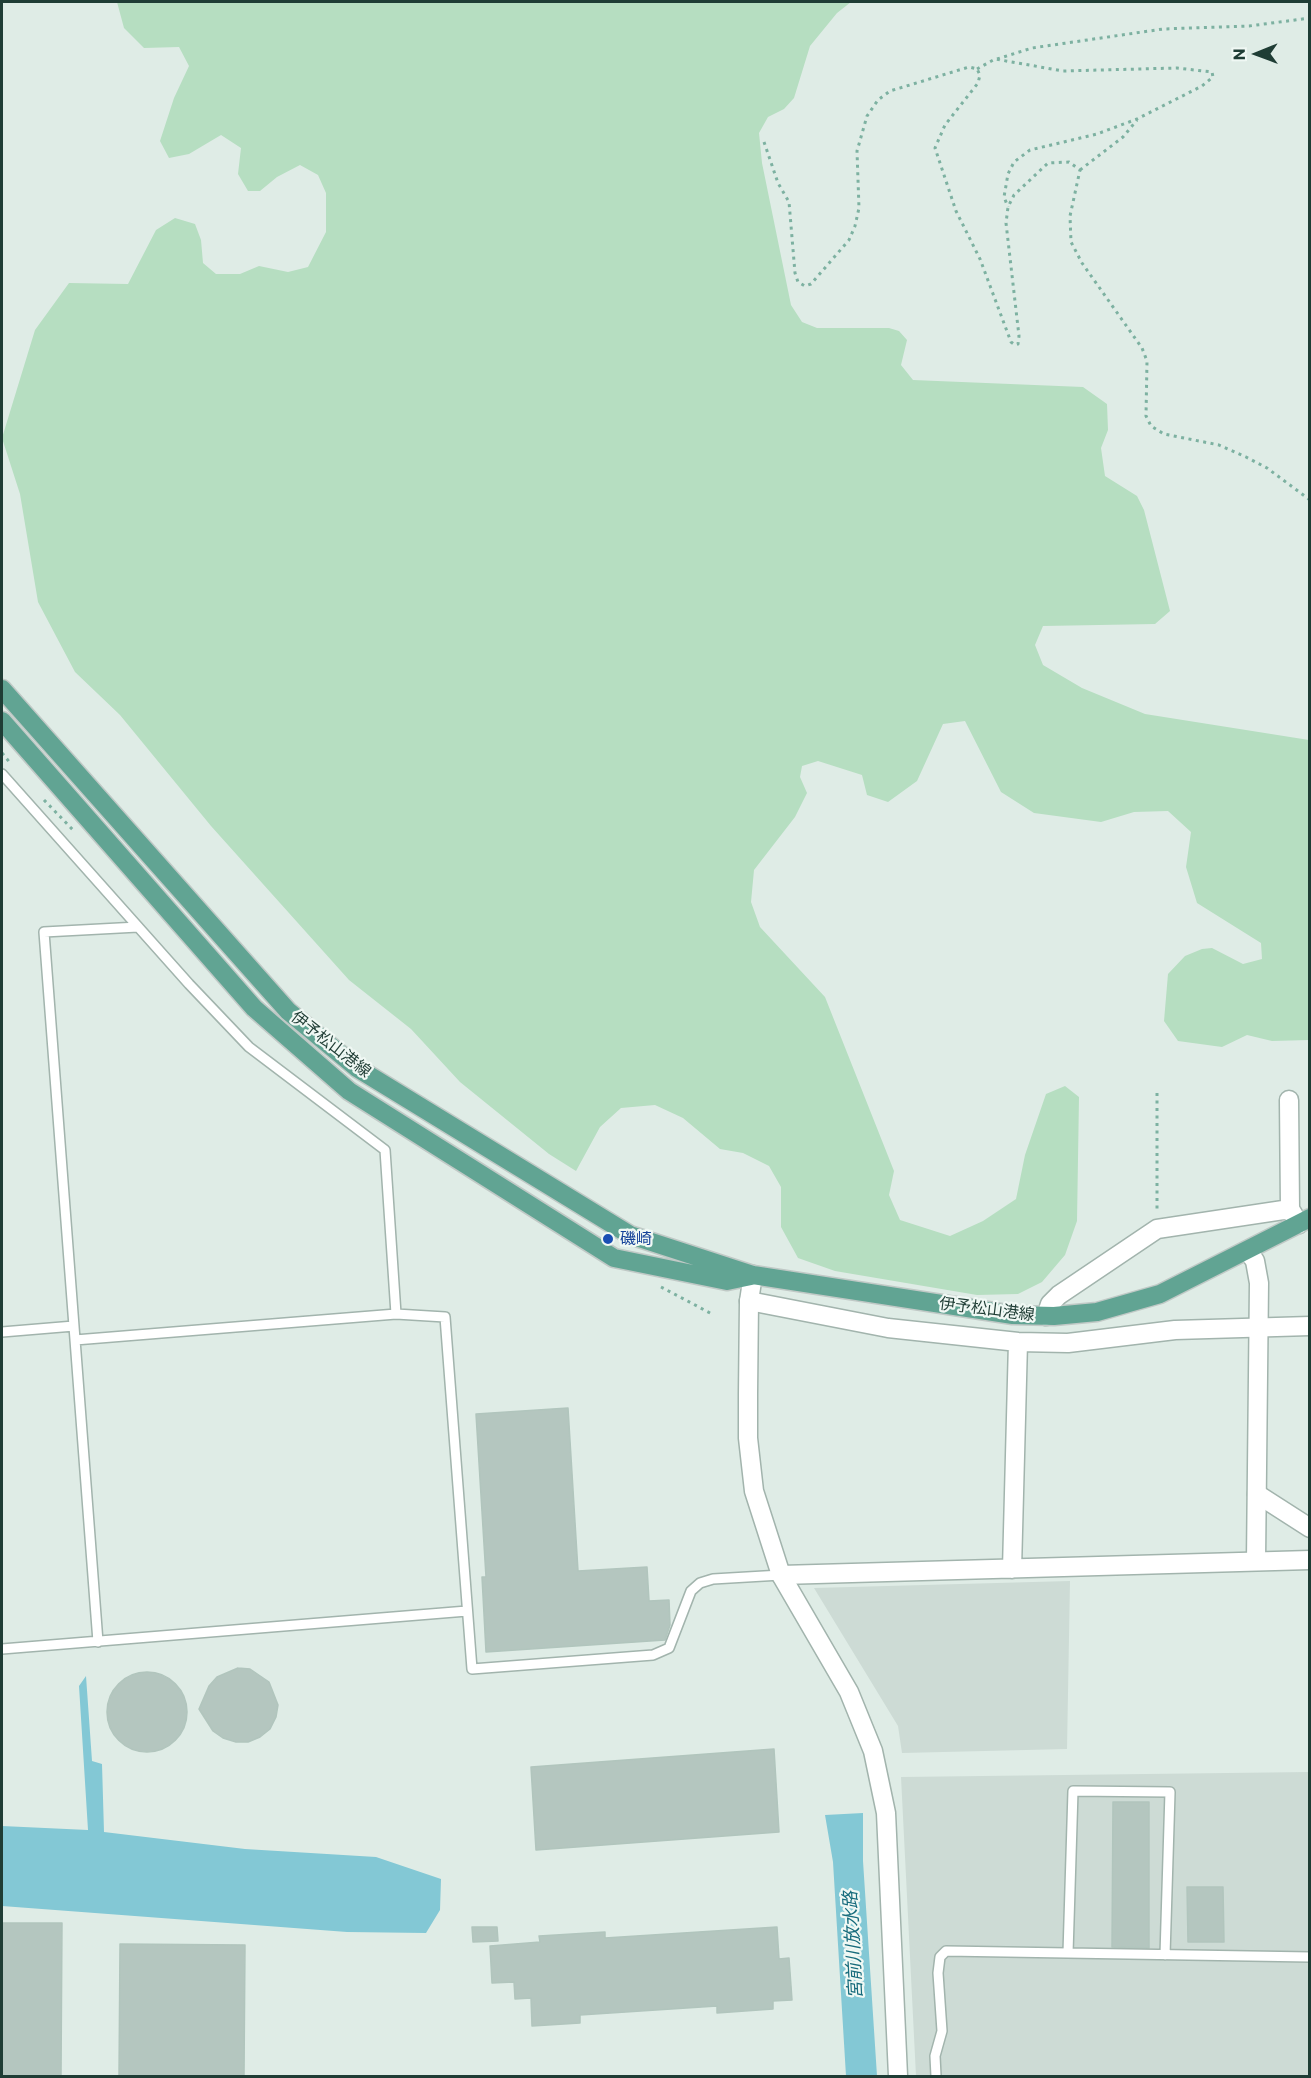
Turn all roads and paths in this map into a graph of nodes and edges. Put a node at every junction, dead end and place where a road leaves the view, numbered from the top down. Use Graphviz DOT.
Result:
graph roads {
  1 [pos="1310,18"];
  2 [pos="995,59"];
  3 [pos="977,69"];
  4 [pos="1137,119"];
  5 [pos="764,142"];
  6 [pos="1080,170"];
  7 [pos="1008,207"];
  8 [pos="1310,500"];
  9 [pos="2,689"];
  10 [pos="2,722"];
  11 [pos="2,774"];
  12 [pos="138,927"];
  13 [pos="1157,1093"];
  14 [pos="1289,1100"];
  15 [pos="1299,1217"];
  16 [pos="1157,1228"];
  17 [pos="1248,1251"];
  18 [pos="753,1275"];
  19 [pos="749,1301"];
  20 [pos="396,1314"];
  21 [pos="1046,1316"];
  22 [pos="74,1326"];
  23 [pos="1310,1326"];
  24 [pos="1259,1327"];
  25 [pos="2,1332"];
  26 [pos="75,1340"];
  27 [pos="1018,1342"];
  28 [pos="1257,1494"];
  29 [pos="1310,1528"];
  30 [pos="1256,1560"];
  31 [pos="1310,1560"];
  32 [pos="1012,1569"];
  33 [pos="781,1575"];
  34 [pos="467,1611"];
  35 [pos="98,1642"];
  36 [pos="2,1649"];
  37 [pos="1068,1953"];
  38 [pos="1165,1955"];
  39 [pos="1310,1958"];
  40 [pos="898,2076"];
  41 [pos="936,2076"];
  1 -- 2 [label="path"];
  2 -- 3 [label="path"];
  2 -- 4 [label="path"];
  3 -- 5 [label="path"];
  3 -- 7 [label="path"];
  4 -- 6 [label="path"];
  4 -- 7 [label="path"];
  6 -- 7 [label="path"];
  6 -- 8 [label="path"];
  9 -- 18 [label="main road, 伊予松山港線"];
  10 -- 18 [label="main road, 伊予松山港線"];
  11 -- 12 [label="lane"];
  12 -- 20 [label="lane"];
  12 -- 22 [label="lane"];
  13 -- 16 [label="path"];
  14 -- 15 [label="street"];
  15 -- 16 [label="street"];
  15 -- 17 [label="main road, 伊予松山港線"];
  16 -- 21 [label="street"];
  17 -- 21 [label="main road, 伊予松山港線"];
  17 -- 24 [label="street"];
  18 -- 19 [label="street"];
  18 -- 21 [label="main road, 伊予松山港線"];
  19 -- 27 [label="street"];
  19 -- 33 [label="street"];
  20 -- 26 [label="lane"];
  20 -- 34 [label="lane"];
  22 -- 25 [label="lane"];
  22 -- 26 [label="lane"];
  23 -- 24 [label="street"];
  24 -- 27 [label="street"];
  24 -- 28 [label="street"];
  26 -- 35 [label="lane"];
  27 -- 32 [label="street"];
  28 -- 29 [label="street"];
  28 -- 30 [label="street"];
  30 -- 31 [label="street"];
  30 -- 32 [label="street"];
  32 -- 33 [label="street"];
  33 -- 34 [label="lane"];
  33 -- 40 [label="street"];
  34 -- 35 [label="lane"];
  35 -- 36 [label="lane"];
  37 -- 38 [label="lane"];
  37 -- 38 [label="lane"];
  37 -- 41 [label="lane"];
  38 -- 39 [label="lane"];
}
